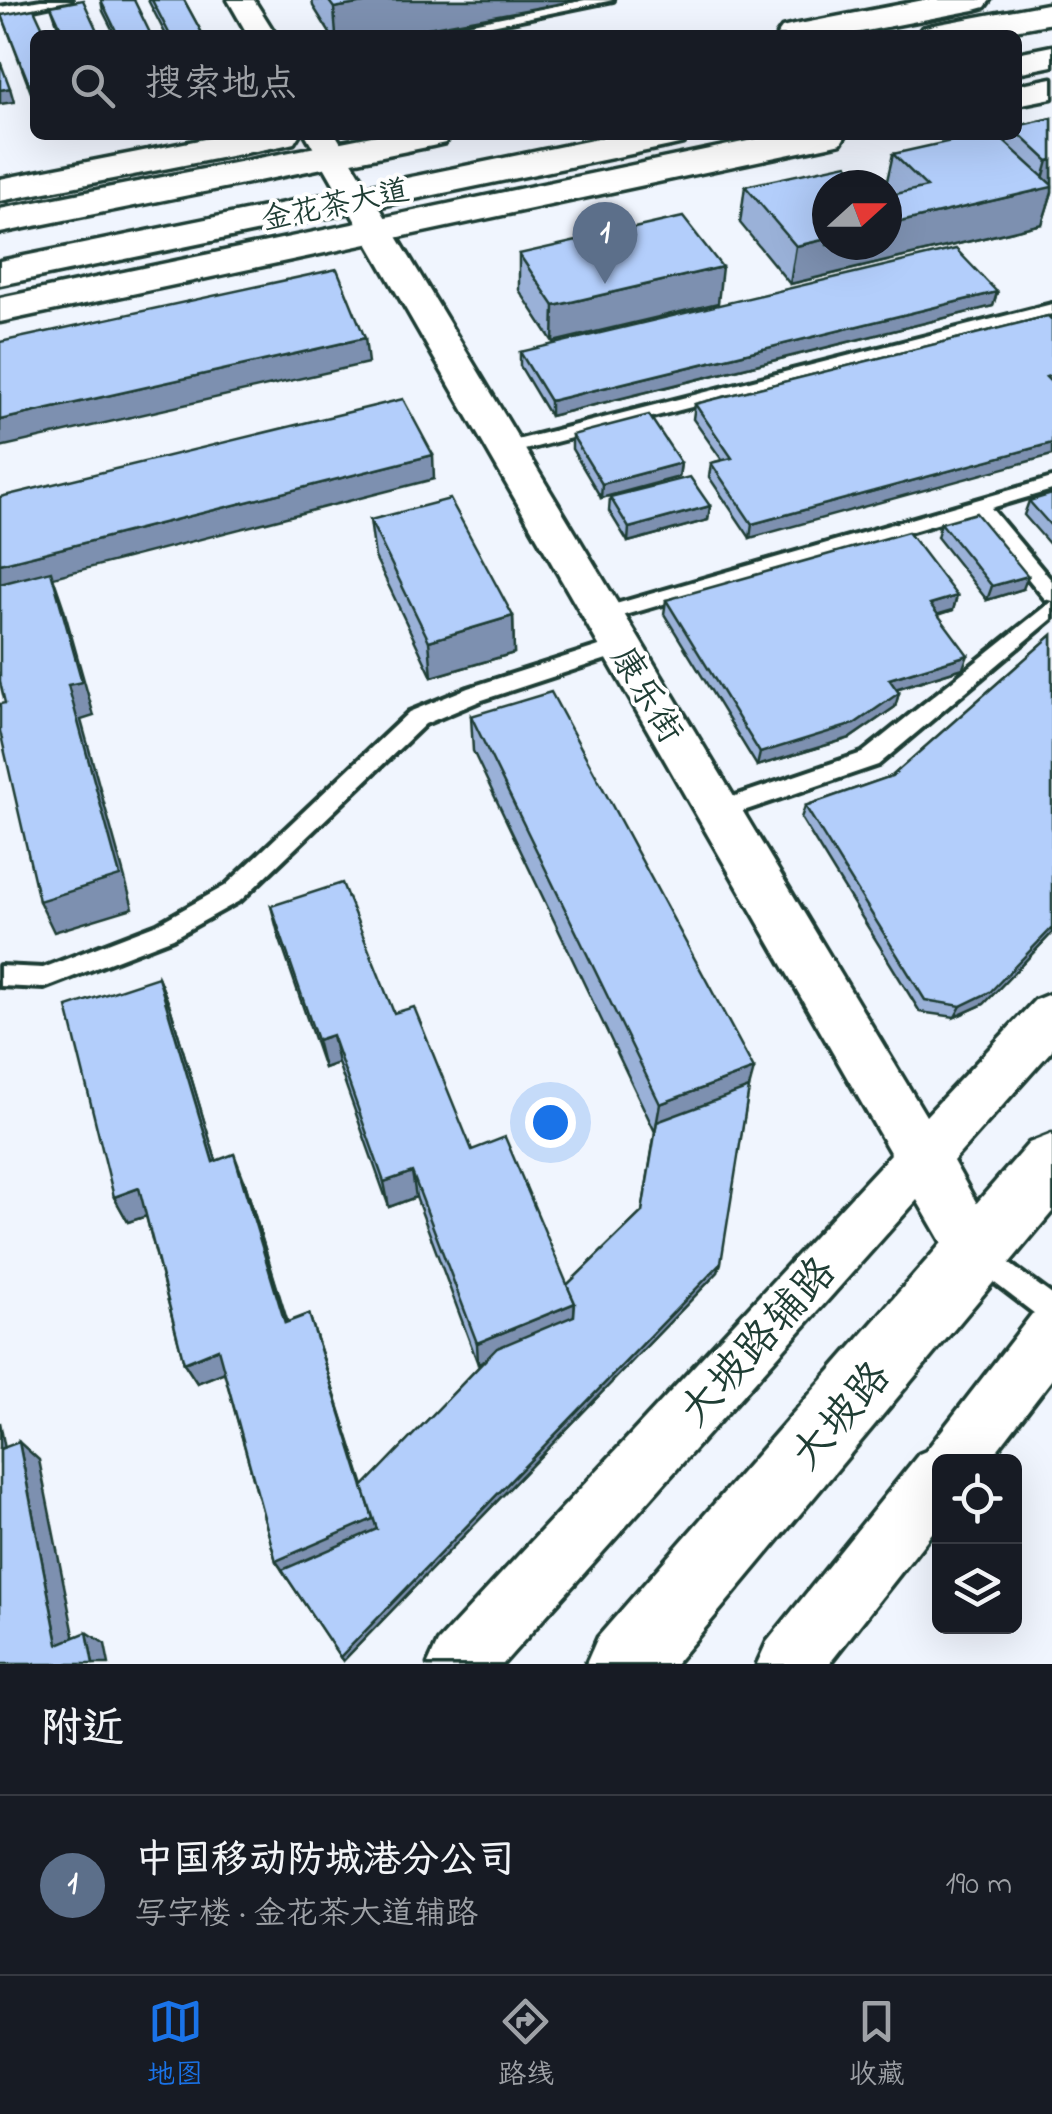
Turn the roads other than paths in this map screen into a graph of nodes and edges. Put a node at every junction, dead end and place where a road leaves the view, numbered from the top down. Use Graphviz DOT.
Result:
graph roads {
  1 [pos="64,0"];
  2 [pos="241,0"];
  3 [pos="606,0"];
  4 [pos="974,0"];
  5 [pos="43,2"];
  6 [pos="0,11"];
  7 [pos="1052,13"];
  8 [pos="259,30"];
  9 [pos="447,30"];
  10 [pos="820,30"];
  11 [pos="961,30"];
  12 [pos="1052,56"];
  13 [pos="1022,62"];
  14 [pos="1052,88"];
  15 [pos="1022,94"];
  16 [pos="255,140"];
  17 [pos="379,140"];
  18 [pos="651,140"];
  19 [pos="799,140"];
  20 [pos="326,145"];
  21 [pos="0,190"];
  22 [pos="367,215"];
  23 [pos="0,221"];
  24 [pos="0,273"];
  25 [pos="1052,308"];
  26 [pos="0,310"];
  27 [pos="505,449"];
  28 [pos="1052,484"];
  29 [pos="978,506"];
  30 [pos="1052,594"];
  31 [pos="1052,608"];
  32 [pos="611,631"];
  33 [pos="717,810"];
  34 [pos="0,976"];
  35 [pos="1052,1015"];
  36 [pos="921,1159"];
  37 [pos="1052,1164"];
  38 [pos="977,1252"];
  39 [pos="1052,1313"];
  40 [pos="1052,1334"];
  41 [pos="956,1454"];
  42 [pos="932,1486"];
  43 [pos="460,1664"];
  44 [pos="625,1664"];
  45 [pos="789,1664"];
  1 -- 5 [label="lane"];
  2 -- 8 [label="street"];
  3 -- 9 [label="lane"];
  4 -- 10 [label="main road"];
  5 -- 6 [label="lane"];
  7 -- 11 [label="main road"];
  12 -- 13 [label="main road"];
  14 -- 15 [label="main road"];
  16 -- 21 [label="main road"];
  17 -- 20 [label="main road, 金花茶大道"];
  18 -- 22 [label="main road, 金花茶大道"];
  19 -- 22 [label="main road"];
  20 -- 22 [label="street, 康乐街"];
  20 -- 23 [label="main road, 金花茶大道"];
  22 -- 24 [label="main road, 金花茶大道"];
  22 -- 26 [label="main road"];
  22 -- 27 [label="street, 康乐街"];
  25 -- 27 [label="lane"];
  27 -- 32 [label="street, 康乐街"];
  28 -- 29 [label="lane"];
  29 -- 30 [label="lane"];
  29 -- 32 [label="lane"];
  31 -- 33 [label="lane"];
  32 -- 33 [label="street, 康乐街"];
  32 -- 34 [label="lane"];
  33 -- 36 [label="street, 康乐街"];
  35 -- 36 [label="street, 大坡路辅路"];
  36 -- 38 [label="street, 康乐街"];
  36 -- 43 [label="street, 大坡路辅路"];
  37 -- 38 [label="main road, 大坡路"];
  38 -- 39 [label="lane"];
  38 -- 44 [label="main road, 大坡路"];
  40 -- 41 [label="street"];
  42 -- 45 [label="street"];
}
